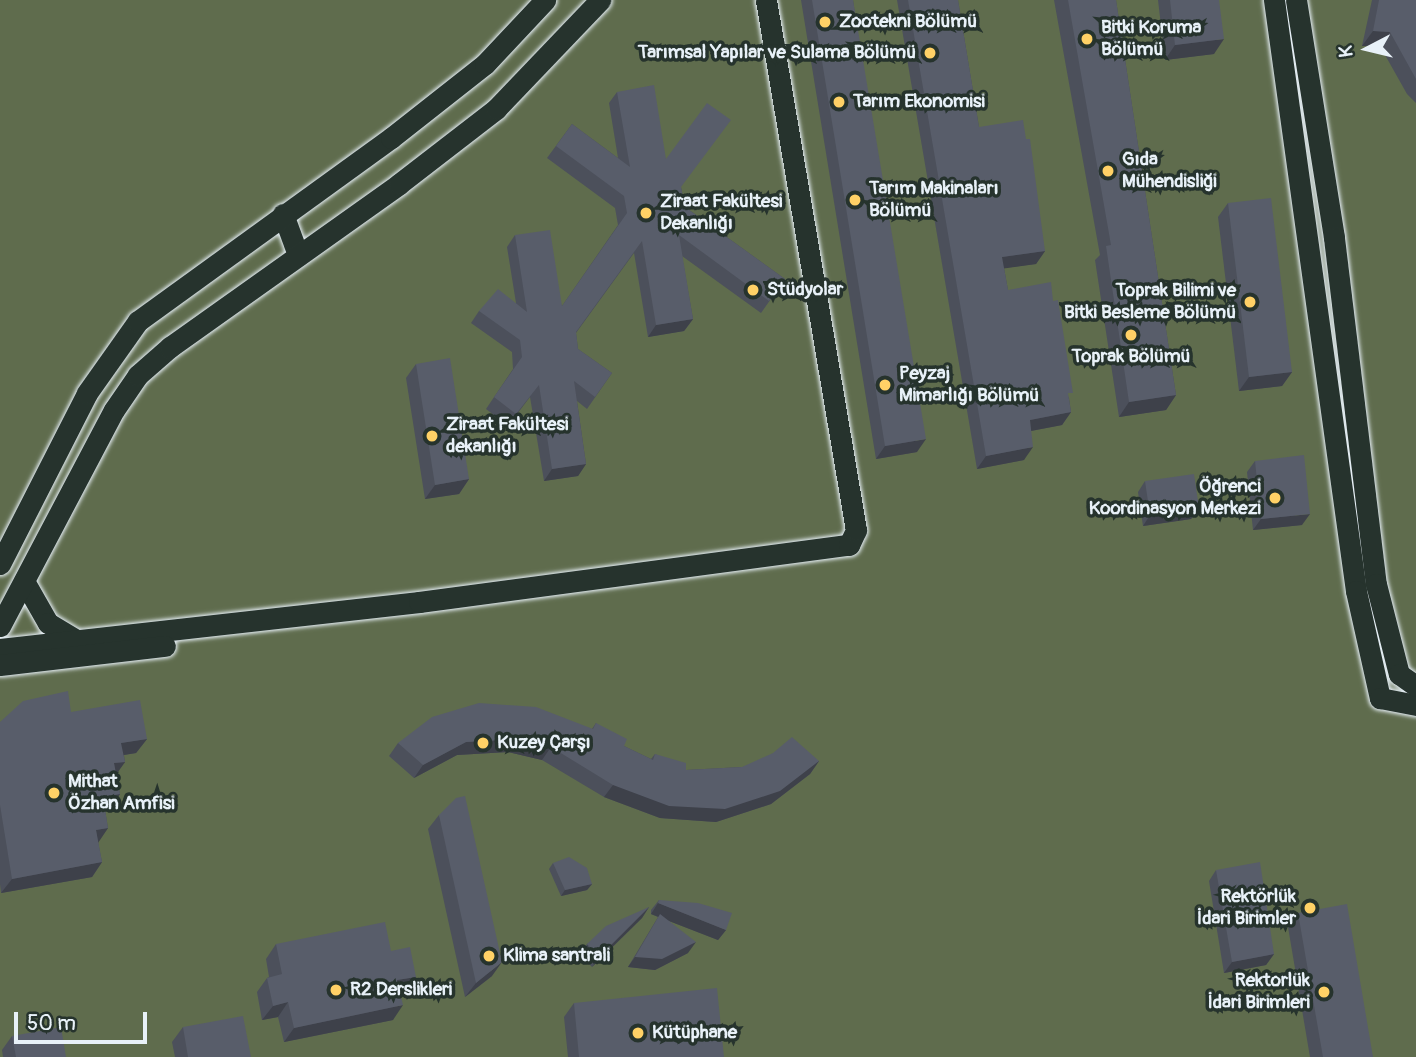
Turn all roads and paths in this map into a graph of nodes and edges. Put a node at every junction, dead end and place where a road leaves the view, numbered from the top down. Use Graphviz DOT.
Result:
graph roads {
  1 [pos="545,0"];
  2 [pos="600,0"];
  3 [pos="766,0"];
  4 [pos="1273,0"];
  5 [pos="1296,0"];
  6 [pos="283,214"];
  7 [pos="298,255"];
  8 [pos="0,564"];
  9 [pos="777,566"];
  10 [pos="24,582"];
  11 [pos="0,626"];
  12 [pos="78,641"];
  13 [pos="0,649"];
  14 [pos="0,665"];
  15 [pos="1416,686"];
  16 [pos="1416,705"];
  1 -- 6 [label="street"];
  2 -- 7 [label="street"];
  3 -- 12 [label="street"];
  4 -- 16 [label="street"];
  5 -- 15 [label="street"];
  6 -- 7 [label="street"];
  6 -- 8 [label="street"];
  7 -- 10 [label="street"];
  9 -- 14 [label="street"];
  10 -- 11 [label="street"];
  10 -- 12 [label="street"];
  12 -- 13 [label="street"];
}
